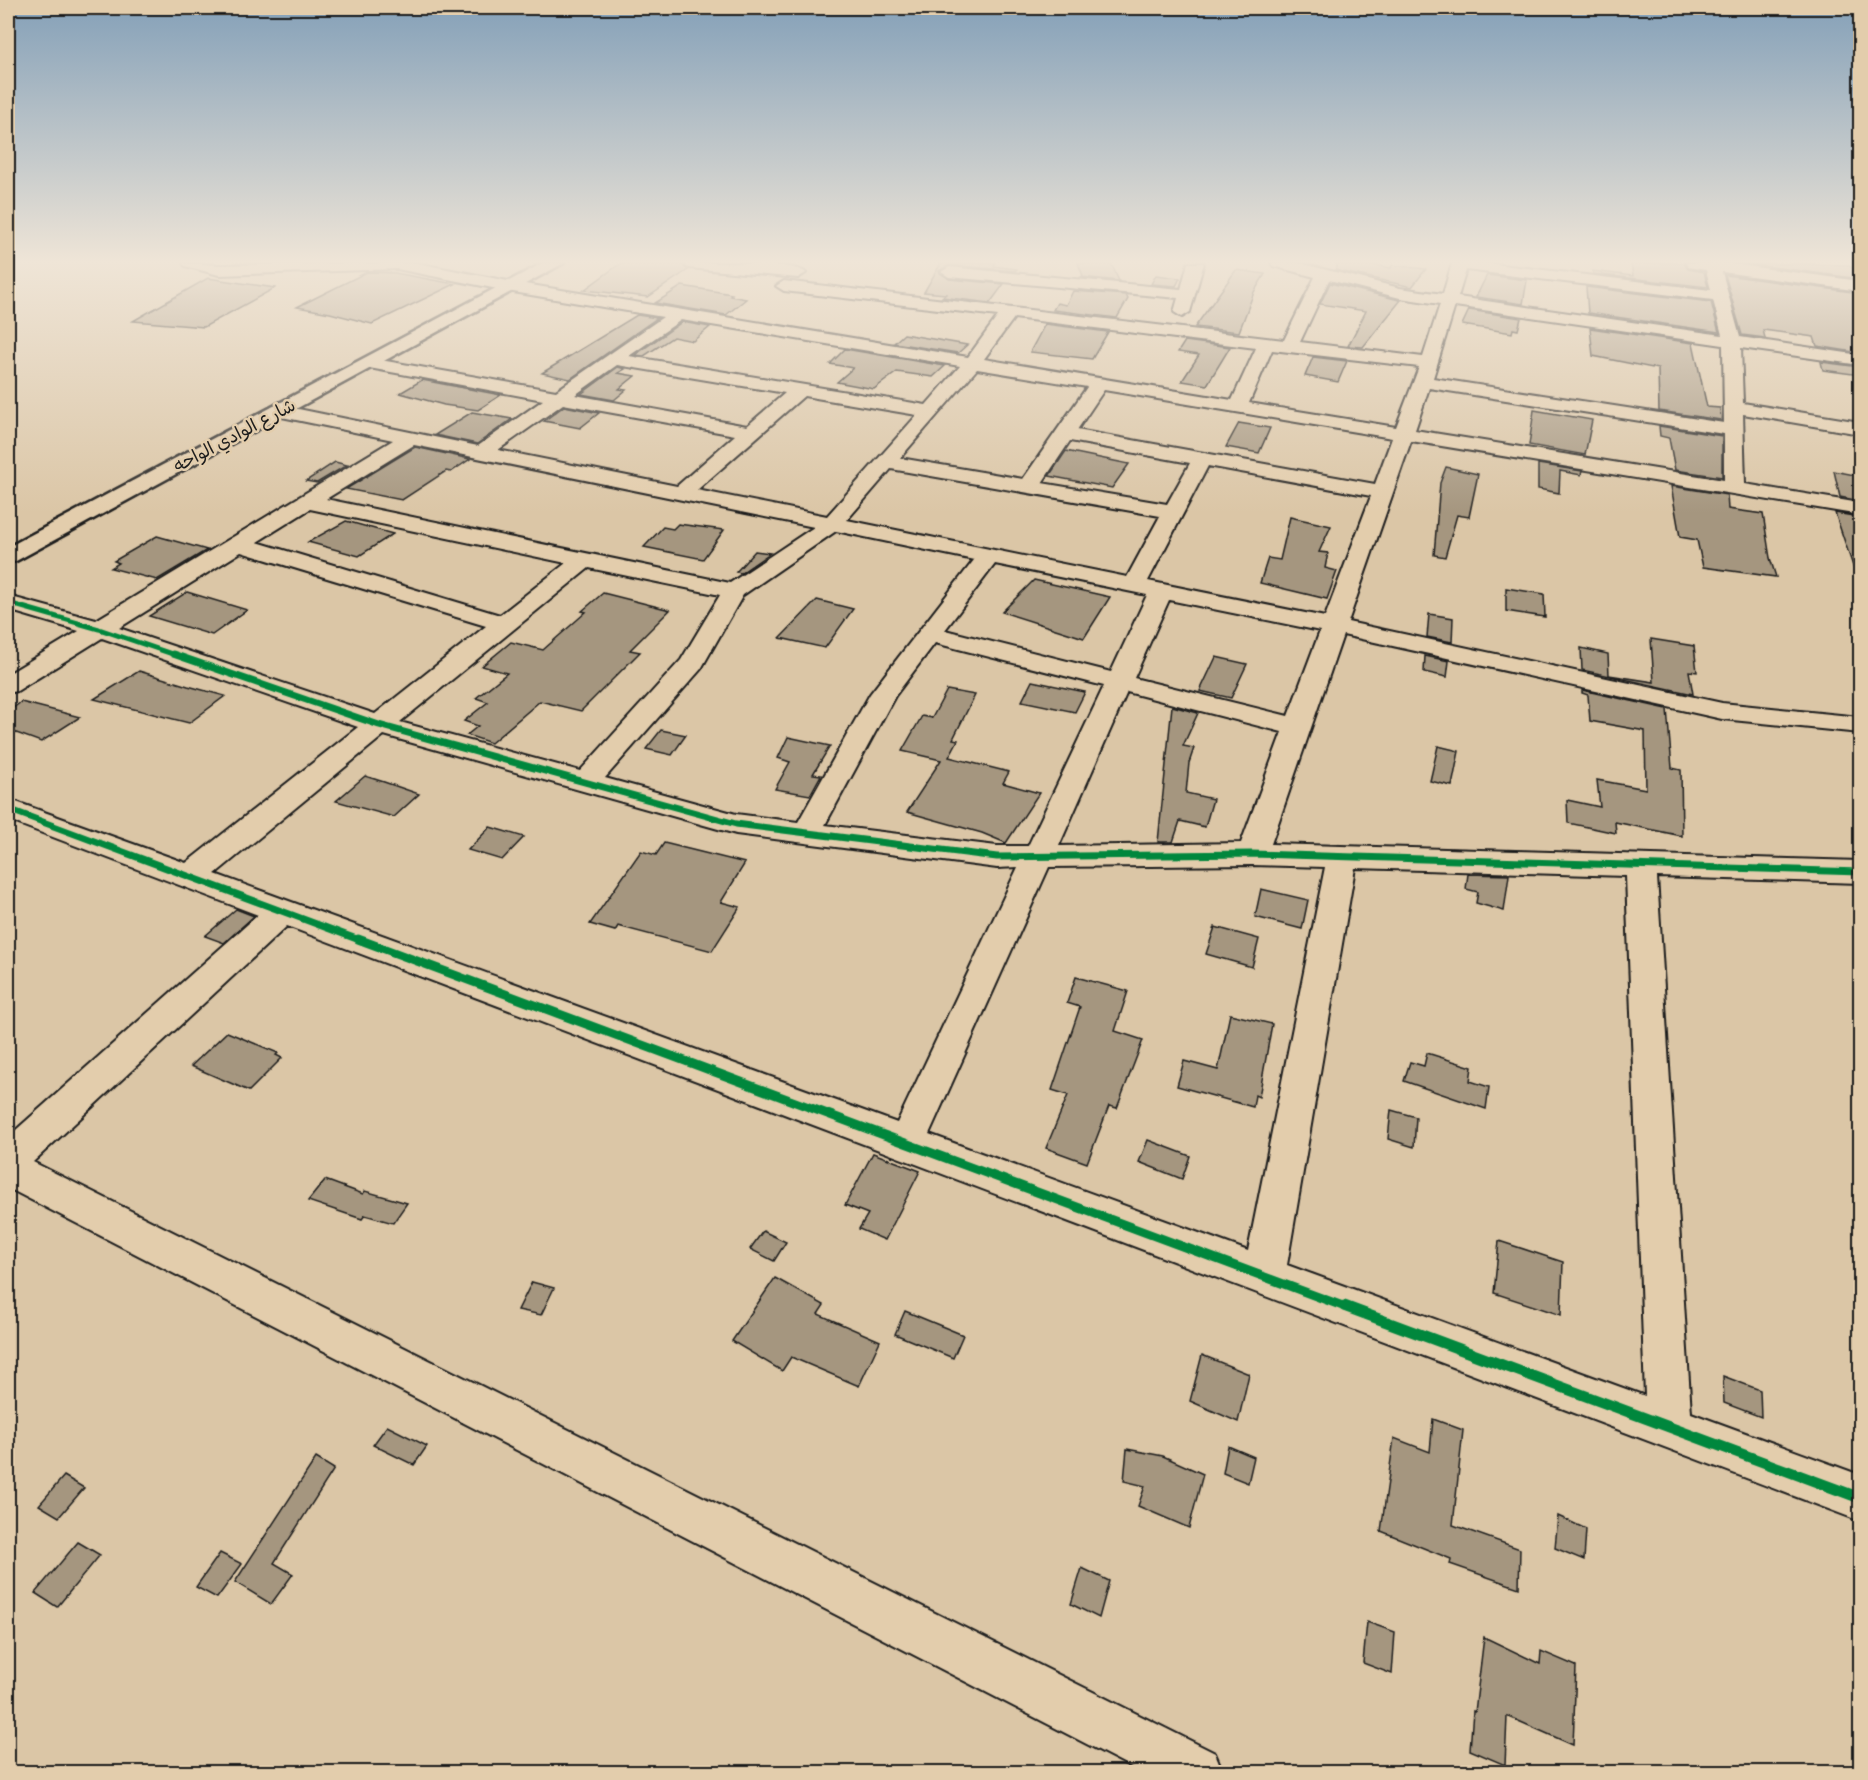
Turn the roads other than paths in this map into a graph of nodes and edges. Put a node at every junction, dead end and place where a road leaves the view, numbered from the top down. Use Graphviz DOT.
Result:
graph roads {
  1 [pos="401,346"];
  2 [pos="633,346"];
  3 [pos="878,346"];
  4 [pos="985,346"];
  5 [pos="1265,346"];
  6 [pos="1289,346"];
  7 [pos="1434,346"];
  8 [pos="1732,346"];
  9 [pos="1766,346"];
  10 [pos="614,359"];
  11 [pos="1860,360"];
  12 [pos="973,362"];
  13 [pos="369,363"];
  14 [pos="1426,373"];
  15 [pos="1100,382"];
  16 [pos="799,390"];
  17 [pos="560,398"];
  18 [pos="1239,405"];
  19 [pos="1733,407"];
  20 [pos="279,411"];
  21 [pos="930,411"];
  22 [pos="1860,428"];
  23 [pos="1734,430"];
  24 [pos="750,432"];
  25 [pos="1404,432"];
  26 [pos="1065,434"];
  27 [pos="411,438"];
  28 [pos="482,452"];
  29 [pos="1202,459"];
  30 [pos="886,462"];
  31 [pos="1029,486"];
  32 [pos="1735,488"];
  33 [pos="1383,492"];
  34 [pos="681,493"];
  35 [pos="307,502"];
  36 [pos="1860,509"];
  37 [pos="1174,512"];
  38 [pos="832,524"];
  39 [pos="239,544"];
  40 [pos="8,556"];
  41 [pos="989,556"];
  42 [pos="584,560"];
  43 [pos="1147,588"];
  44 [pos="734,591"];
  45 [pos="8,603"];
  46 [pos="504,624"];
  47 [pos="1334,626"];
  48 [pos="99,629"];
  49 [pos="929,634"];
  50 [pos="1119,682"];
  51 [pos="8,685"];
  52 [pos="379,725"];
  53 [pos="1860,725"];
  54 [pos="1298,727"];
  55 [pos="586,782"];
  56 [pos="8,809"];
  57 [pos="806,833"];
  58 [pos="1252,854"];
  59 [pos="1038,856"];
  60 [pos="1342,856"];
  61 [pos="1641,865"];
  62 [pos="1860,872"];
  63 [pos="190,877"];
  64 [pos="283,911"];
  65 [pos="906,1143"];
  66 [pos="8,1161"];
  67 [pos="8,1169"];
  68 [pos="1264,1276"];
  69 [pos="1669,1427"];
  70 [pos="1860,1498"];
  71 [pos="1196,1773"];
  1 -- 13 [label="main road, شارع الوادي الواحه"];
  2 -- 10 [label="street"];
  3 -- 12 [label="street"];
  4 -- 12 [label="street"];
  5 -- 18 [label="street"];
  6 -- 14 [label="street"];
  7 -- 14 [label="street"];
  8 -- 19 [label="street"];
  9 -- 11 [label="street"];
  10 -- 16 [label="street"];
  10 -- 17 [label="street"];
  12 -- 15 [label="street"];
  12 -- 21 [label="street"];
  13 -- 17 [label="street"];
  13 -- 20 [label="main road, شارع الوادي الواحه"];
  14 -- 23 [label="street"];
  14 -- 25 [label="street"];
  15 -- 18 [label="street"];
  15 -- 26 [label="street"];
  16 -- 21 [label="street"];
  16 -- 24 [label="street"];
  17 -- 24 [label="street"];
  17 -- 28 [label="street"];
  18 -- 25 [label="street"];
  19 -- 22 [label="street"];
  19 -- 23 [label="street"];
  20 -- 27 [label="street"];
  20 -- 40 [label="main road, شارع الوادي الواحه"];
  21 -- 30 [label="street"];
  23 -- 32 [label="street"];
  24 -- 34 [label="street"];
  25 -- 32 [label="street"];
  25 -- 33 [label="street"];
  26 -- 29 [label="street"];
  26 -- 31 [label="street"];
  27 -- 28 [label="street"];
  27 -- 35 [label="street"];
  28 -- 34 [label="street"];
  29 -- 33 [label="street"];
  29 -- 37 [label="street"];
  30 -- 31 [label="street"];
  30 -- 38 [label="street"];
  31 -- 37 [label="street"];
  32 -- 36 [label="street"];
  33 -- 47 [label="street"];
  34 -- 38 [label="street"];
  35 -- 39 [label="street"];
  35 -- 42 [label="street"];
  37 -- 43 [label="street"];
  38 -- 41 [label="street"];
  38 -- 44 [label="street"];
  39 -- 46 [label="street"];
  39 -- 48 [label="street"];
  41 -- 43 [label="street"];
  41 -- 49 [label="street"];
  42 -- 44 [label="street"];
  42 -- 46 [label="street"];
  43 -- 47 [label="street"];
  43 -- 50 [label="street"];
  44 -- 55 [label="street"];
  45 -- 48 [label="street"];
  46 -- 52 [label="street"];
  47 -- 53 [label="street"];
  47 -- 54 [label="street"];
  48 -- 51 [label="street"];
  48 -- 52 [label="street"];
  49 -- 50 [label="street"];
  49 -- 57 [label="street"];
  50 -- 54 [label="street"];
  50 -- 59 [label="street"];
  52 -- 55 [label="street"];
  52 -- 63 [label="street"];
  54 -- 58 [label="street"];
  55 -- 57 [label="street"];
  56 -- 63 [label="street"];
  57 -- 59 [label="street"];
  58 -- 59 [label="street"];
  58 -- 60 [label="street"];
  59 -- 65 [label="street"];
  60 -- 61 [label="street"];
  60 -- 68 [label="street"];
  61 -- 62 [label="street"];
  61 -- 69 [label="street"];
  63 -- 64 [label="street"];
  64 -- 65 [label="street"];
  64 -- 66 [label="street"];
  65 -- 68 [label="street"];
  67 -- 71 [label="street"];
  68 -- 69 [label="street"];
  69 -- 70 [label="street"];
}
